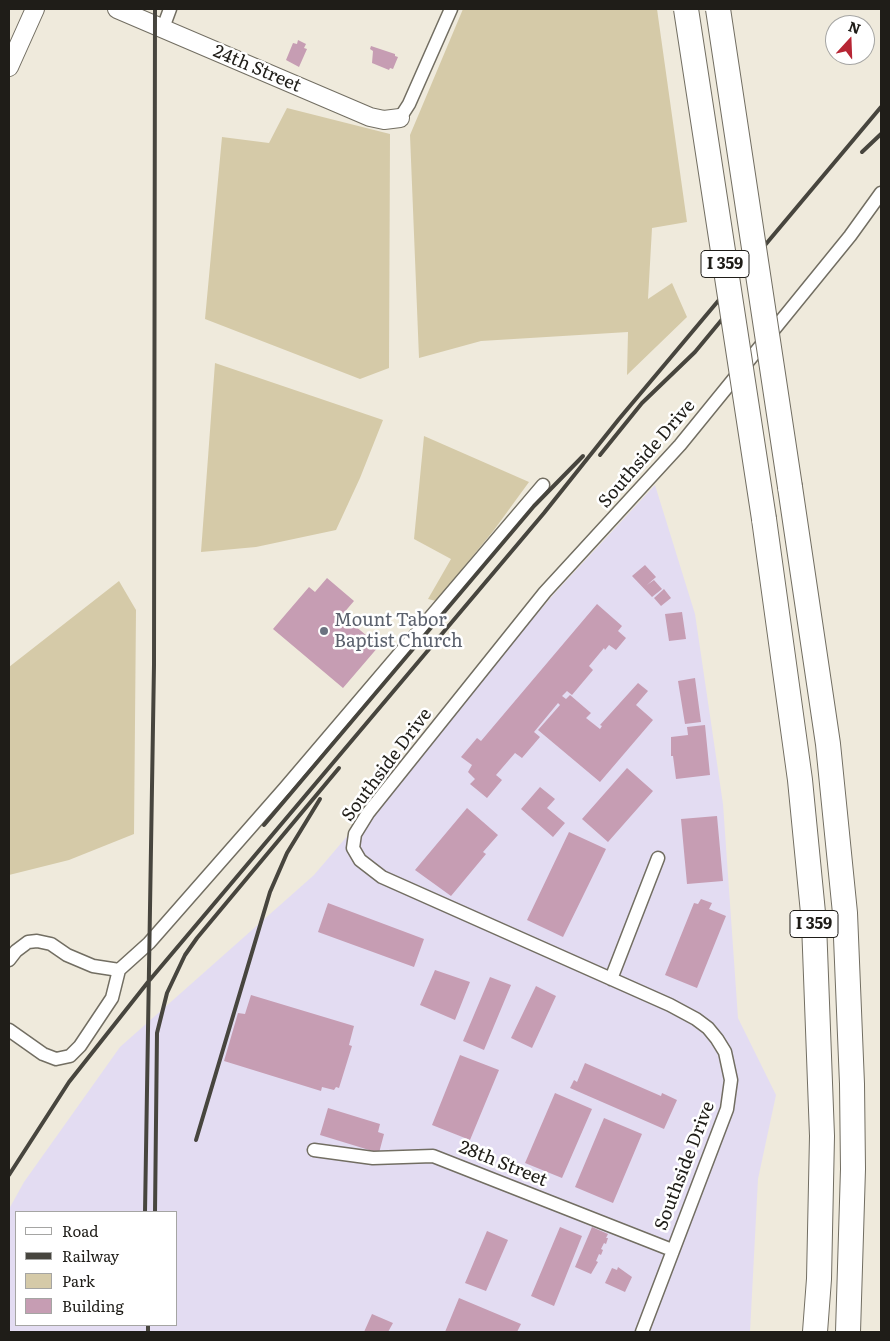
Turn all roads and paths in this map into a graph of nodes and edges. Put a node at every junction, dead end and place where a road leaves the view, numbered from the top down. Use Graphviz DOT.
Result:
graph roads {
  1 [pos="35,9"];
  2 [pos="117,9"];
  3 [pos="170,9"];
  4 [pos="451,9"];
  5 [pos="686,9"];
  6 [pos="718,9"];
  7 [pos="163,28"];
  8 [pos="10,62"];
  9 [pos="400,118"];
  10 [pos="881,193"];
  11 [pos="543,485"];
  12 [pos="658,858"];
  13 [pos="9,960"];
  14 [pos="118,970"];
  15 [pos="611,979"];
  16 [pos="9,1030"];
  17 [pos="314,1150"];
  18 [pos="672,1250"];
  19 [pos="642,1332"];
  20 [pos="815,1332"];
  21 [pos="848,1332"];
  1 -- 8 [label="street"];
  2 -- 7 [label="street, 24th Street"];
  3 -- 7 [label="street"];
  4 -- 9 [label="street"];
  5 -- 20 [label="highway, I 359, bridge"];
  6 -- 21 [label="highway, I 359, bridge"];
  7 -- 9 [label="street, 24th Street"];
  10 -- 15 [label="street, Southside Drive"];
  11 -- 14 [label="street"];
  12 -- 15 [label="street"];
  13 -- 14 [label="street"];
  14 -- 16 [label="street"];
  15 -- 18 [label="street, Southside Drive"];
  17 -- 18 [label="street, 28th Street"];
  18 -- 19 [label="street, Southside Drive"];
}
